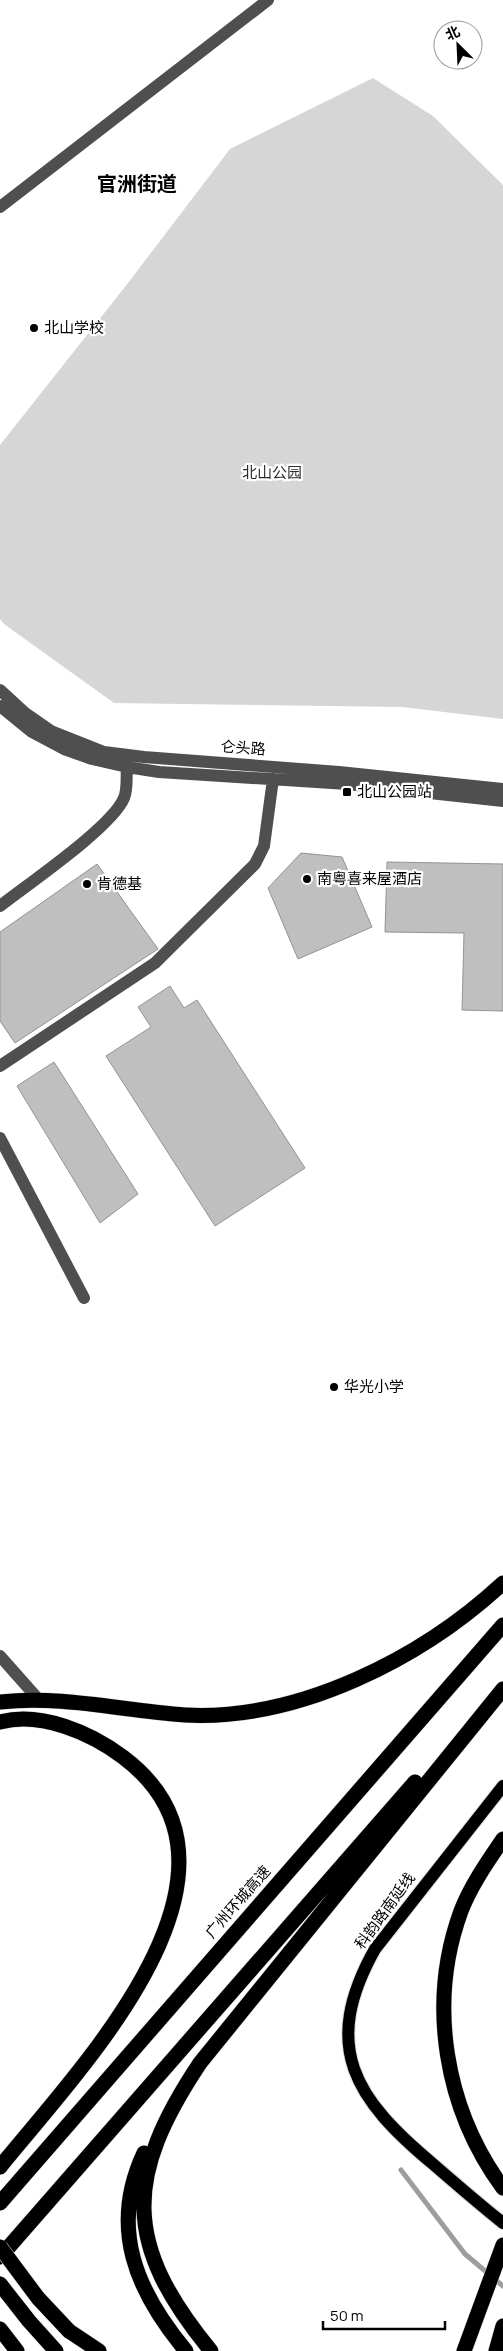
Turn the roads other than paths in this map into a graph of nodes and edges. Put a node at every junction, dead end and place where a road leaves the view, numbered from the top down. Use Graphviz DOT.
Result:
graph roads {
  1 [pos="268,0"];
  2 [pos="0,207"];
  3 [pos="0,690"];
  4 [pos="0,706"];
  5 [pos="127,767"];
  6 [pos="273,779"];
  7 [pos="503,789"];
  8 [pos="503,801"];
  9 [pos="0,906"];
  10 [pos="0,1066"];
  11 [pos="0,1138"];
  12 [pos="84,1298"];
  13 [pos="503,1583"];
  14 [pos="503,1625"];
  15 [pos="0,1656"];
  16 [pos="503,1680"];
  17 [pos="503,1689"];
  18 [pos="39,1700"];
  19 [pos="0,1702"];
  20 [pos="0,1722"];
  21 [pos="503,1786"];
  22 [pos="503,1839"];
  23 [pos="175,2100"];
  24 [pos="0,2167"];
  25 [pos="503,2188"];
  26 [pos="0,2203"];
  27 [pos="503,2223"];
  28 [pos="503,2246"];
  29 [pos="0,2247"];
  30 [pos="0,2257"];
  31 [pos="0,2284"];
  32 [pos="478,2314"];
  33 [pos="503,2326"];
  34 [pos="0,2329"];
  35 [pos="68,2331"];
  36 [pos="55,2350"];
  37 [pos="17,2351"];
  38 [pos="89,2351"];
  39 [pos="99,2351"];
  40 [pos="186,2351"];
  41 [pos="211,2351"];
  42 [pos="464,2351"];
  43 [pos="468,2351"];
  44 [pos="496,2351"];
  1 -- 2 [label="street"];
  3 -- 7 [label="street, 仑头路"];
  4 -- 5 [label="street, 仑头路"];
  5 -- 6 [label="street, 仑头路"];
  5 -- 9 [label="street"];
  6 -- 8 [label="street, 仑头路"];
  6 -- 10 [label="street"];
  11 -- 12 [label="street"];
  13 -- 18 [label="highway"];
  14 -- 26 [label="highway, 广州环城高速"];
  15 -- 18 [label="street"];
  16 -- 30 [label="highway"];
  17 -- 23 [label="highway"];
  18 -- 19 [label="highway"];
  20 -- 24 [label="highway"];
  21 -- 27 [label="main road, 科韵路南延线"];
  22 -- 25 [label="highway"];
  23 -- 40 [label="highway"];
  23 -- 41 [label="highway"];
  28 -- 32 [label="highway"];
  29 -- 35 [label="highway, bridge"];
  31 -- 36 [label="highway"];
  32 -- 42 [label="highway"];
  32 -- 43 [label="highway"];
  33 -- 44 [label="highway"];
  34 -- 37 [label="highway"];
  35 -- 38 [label="highway"];
  35 -- 39 [label="highway"];
}
